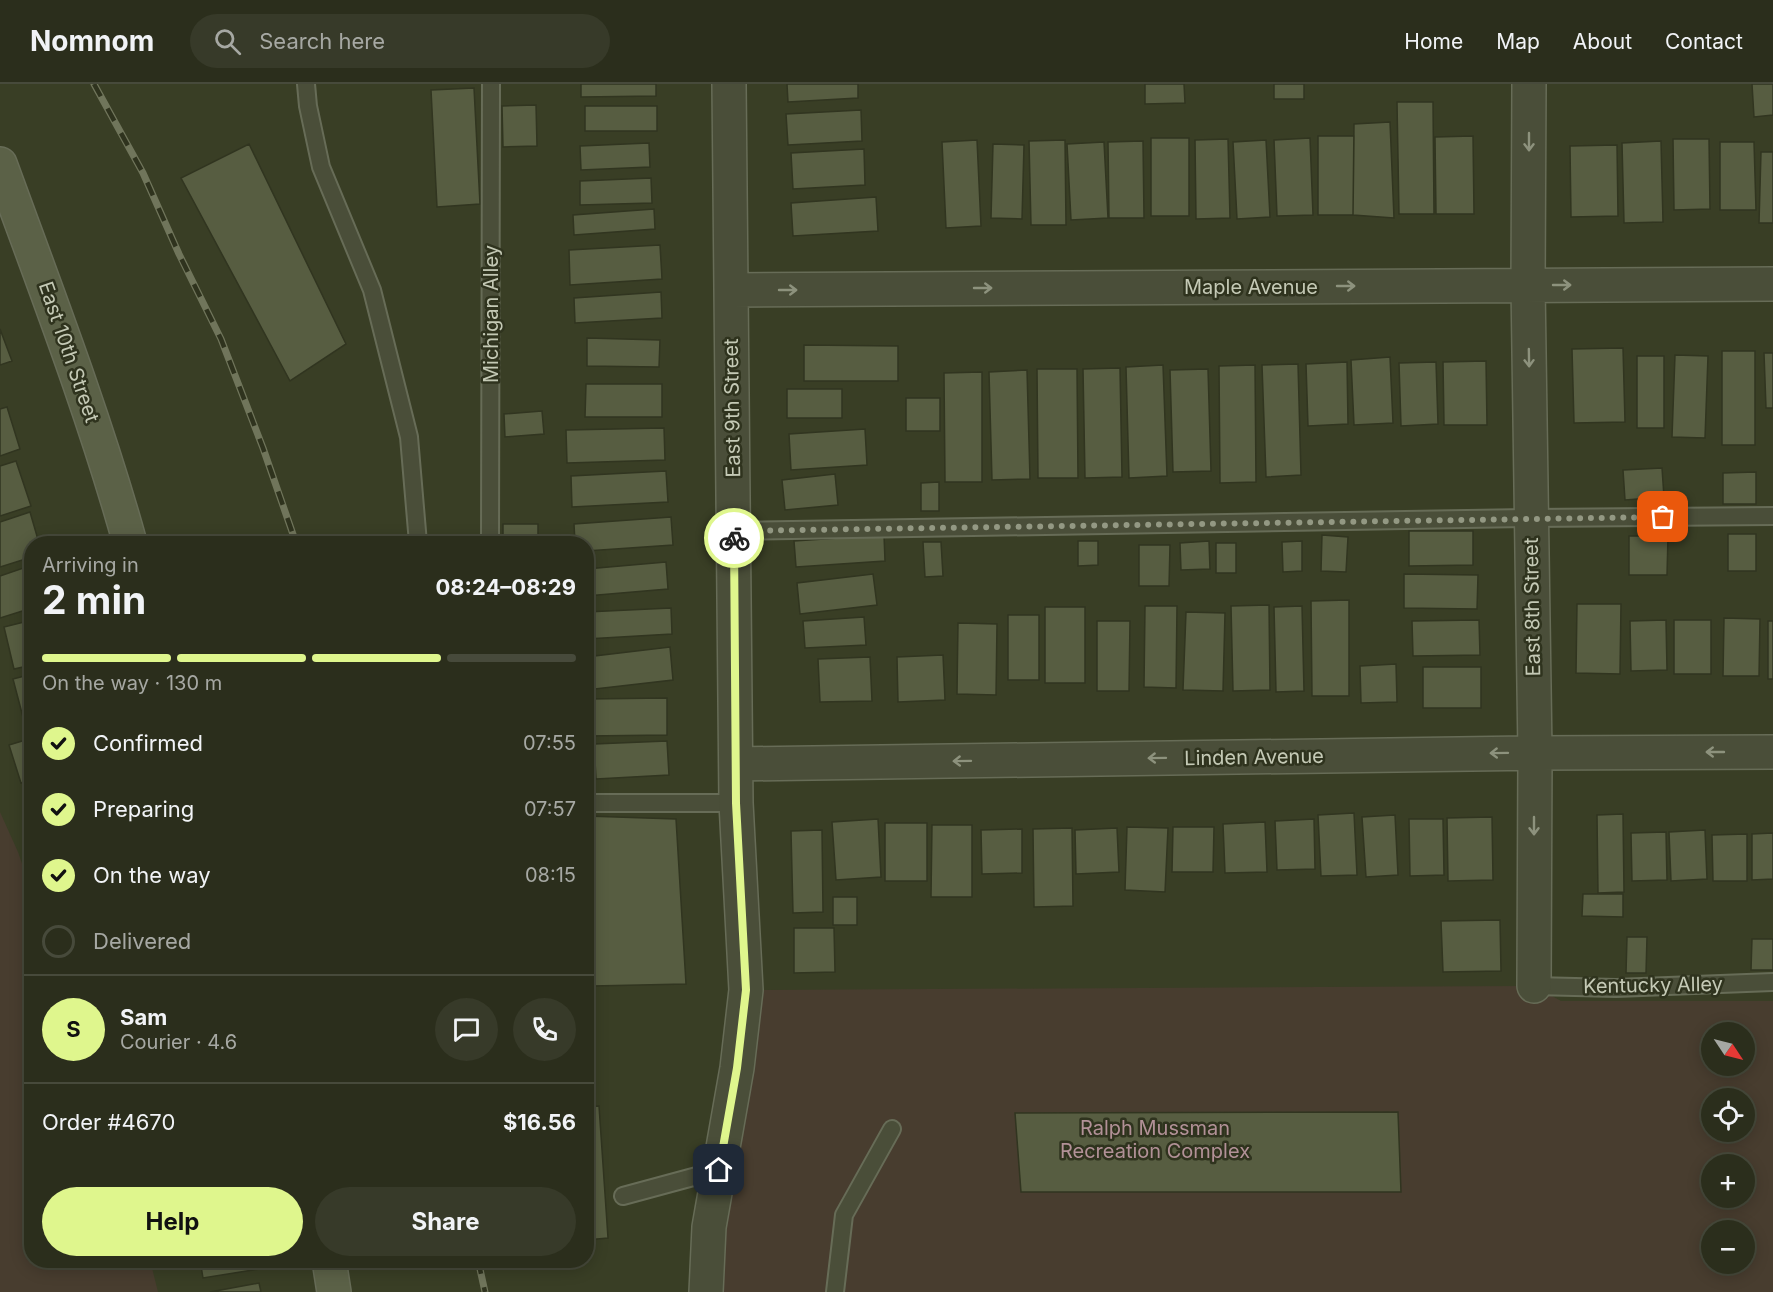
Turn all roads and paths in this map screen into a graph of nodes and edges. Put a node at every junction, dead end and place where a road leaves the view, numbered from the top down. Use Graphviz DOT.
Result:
graph roads {
  1 [pos="306,84"];
  2 [pos="491,84"];
  3 [pos="729,84"];
  4 [pos="1529,84"];
  5 [pos="3,184"];
  6 [pos="1773,284"];
  7 [pos="1528,285"];
  8 [pos="731,288"];
  9 [pos="1773,516"];
  10 [pos="1531,518"];
  11 [pos="734,531"];
  12 [pos="128,536"];
  13 [pos="417,536"];
  14 [pos="490,536"];
  15 [pos="1773,752"];
  16 [pos="1535,753"];
  17 [pos="736,764"];
  18 [pos="594,803"];
  19 [pos="736,803"];
  20 [pos="1773,982"];
  21 [pos="1534,986"];
  22 [pos="892,1129"];
  23 [pos="719,1170"];
  24 [pos="623,1196"];
  25 [pos="330,1268"];
  26 [pos="334,1292"];
  27 [pos="706,1292"];
  28 [pos="835,1292"];
  1 -- 13 [label="lane"];
  2 -- 14 [label="lane, Michigan Alley"];
  3 -- 8 [label="street, East 9th Street"];
  4 -- 7 [label="street, East 8th Street, one-way"];
  5 -- 12 [label="main road, East 10th Street"];
  7 -- 6 [label="street, Maple Avenue, one-way"];
  8 -- 7 [label="street, Maple Avenue, one-way"];
  7 -- 10 [label="street, East 8th Street, one-way"];
  8 -- 11 [label="street, East 9th Street"];
  9 -- 10 [label="lane"];
  10 -- 11 [label="lane"];
  10 -- 16 [label="street, East 8th Street"];
  11 -- 17 [label="street, East 9th Street"];
  15 -- 16 [label="street, Linden Avenue, one-way"];
  16 -- 17 [label="street, Linden Avenue, one-way"];
  16 -- 21 [label="street, East 8th Street, one-way"];
  17 -- 19 [label="street, East 9th Street"];
  18 -- 19 [label="lane"];
  19 -- 23 [label="street, East 9th Street"];
  20 -- 21 [label="lane, Kentucky Alley"];
  22 -- 28 [label="lane"];
  23 -- 24 [label="lane"];
  23 -- 27 [label="street, East 9th Street"];
  25 -- 26 [label="main road"];
}
